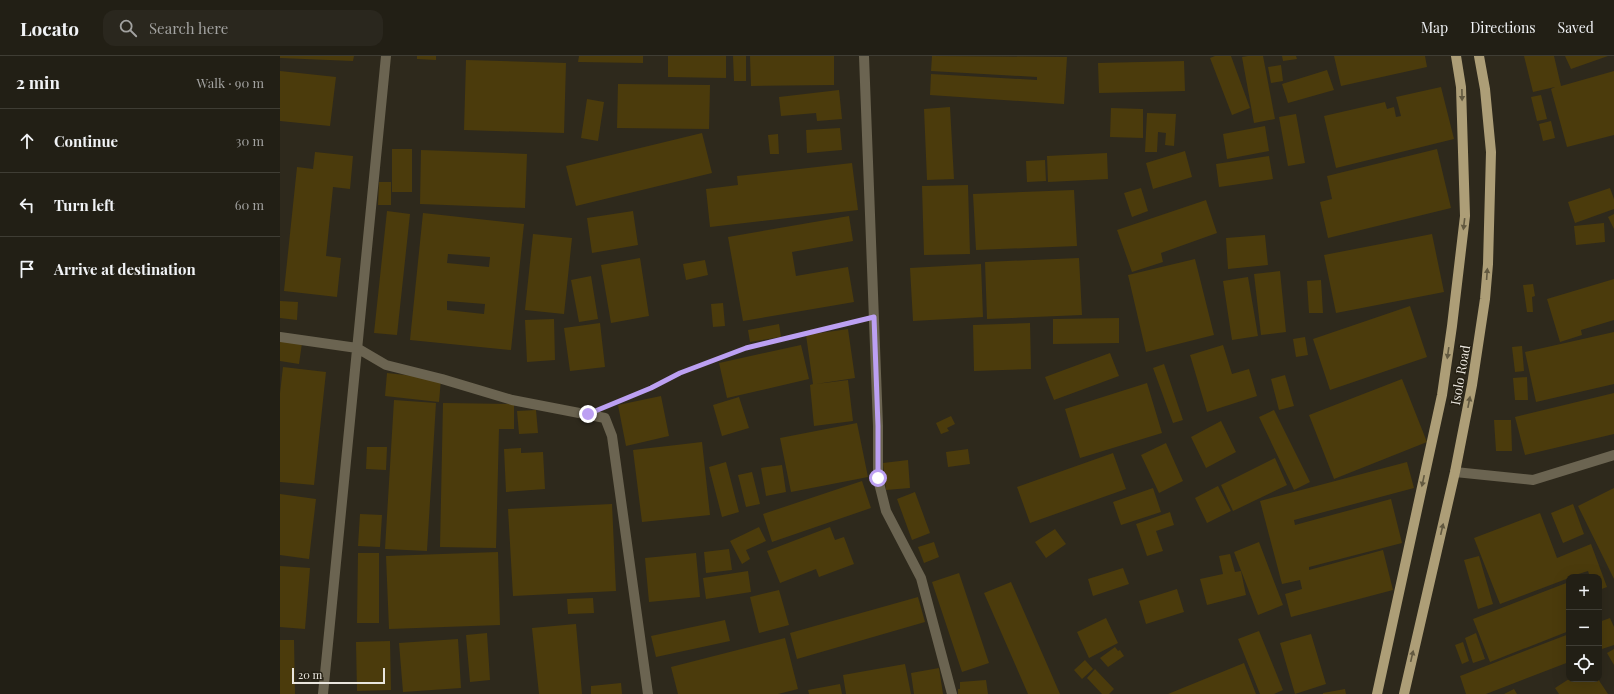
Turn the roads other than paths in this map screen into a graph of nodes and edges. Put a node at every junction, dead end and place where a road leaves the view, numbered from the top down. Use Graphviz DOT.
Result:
graph roads {
  1 [pos="386,56"];
  2 [pos="864,56"];
  3 [pos="1456,56"];
  4 [pos="1479,56"];
  5 [pos="280,337"];
  6 [pos="357,348"];
  7 [pos="1614,455"];
  8 [pos="1455,472"];
  9 [pos="323,694"];
  10 [pos="648,694"];
  11 [pos="952,694"];
  12 [pos="1377,694"];
  13 [pos="1404,694"];
  1 -- 6 [label="street"];
  2 -- 11 [label="street"];
  3 -- 12 [label="main road, Isolo Road, one-way"];
  8 -- 4 [label="main road, Isolo Road, one-way"];
  5 -- 6 [label="street"];
  6 -- 9 [label="street"];
  6 -- 10 [label="street"];
  7 -- 8 [label="street"];
  13 -- 8 [label="main road, Isolo Road, one-way"];
}
